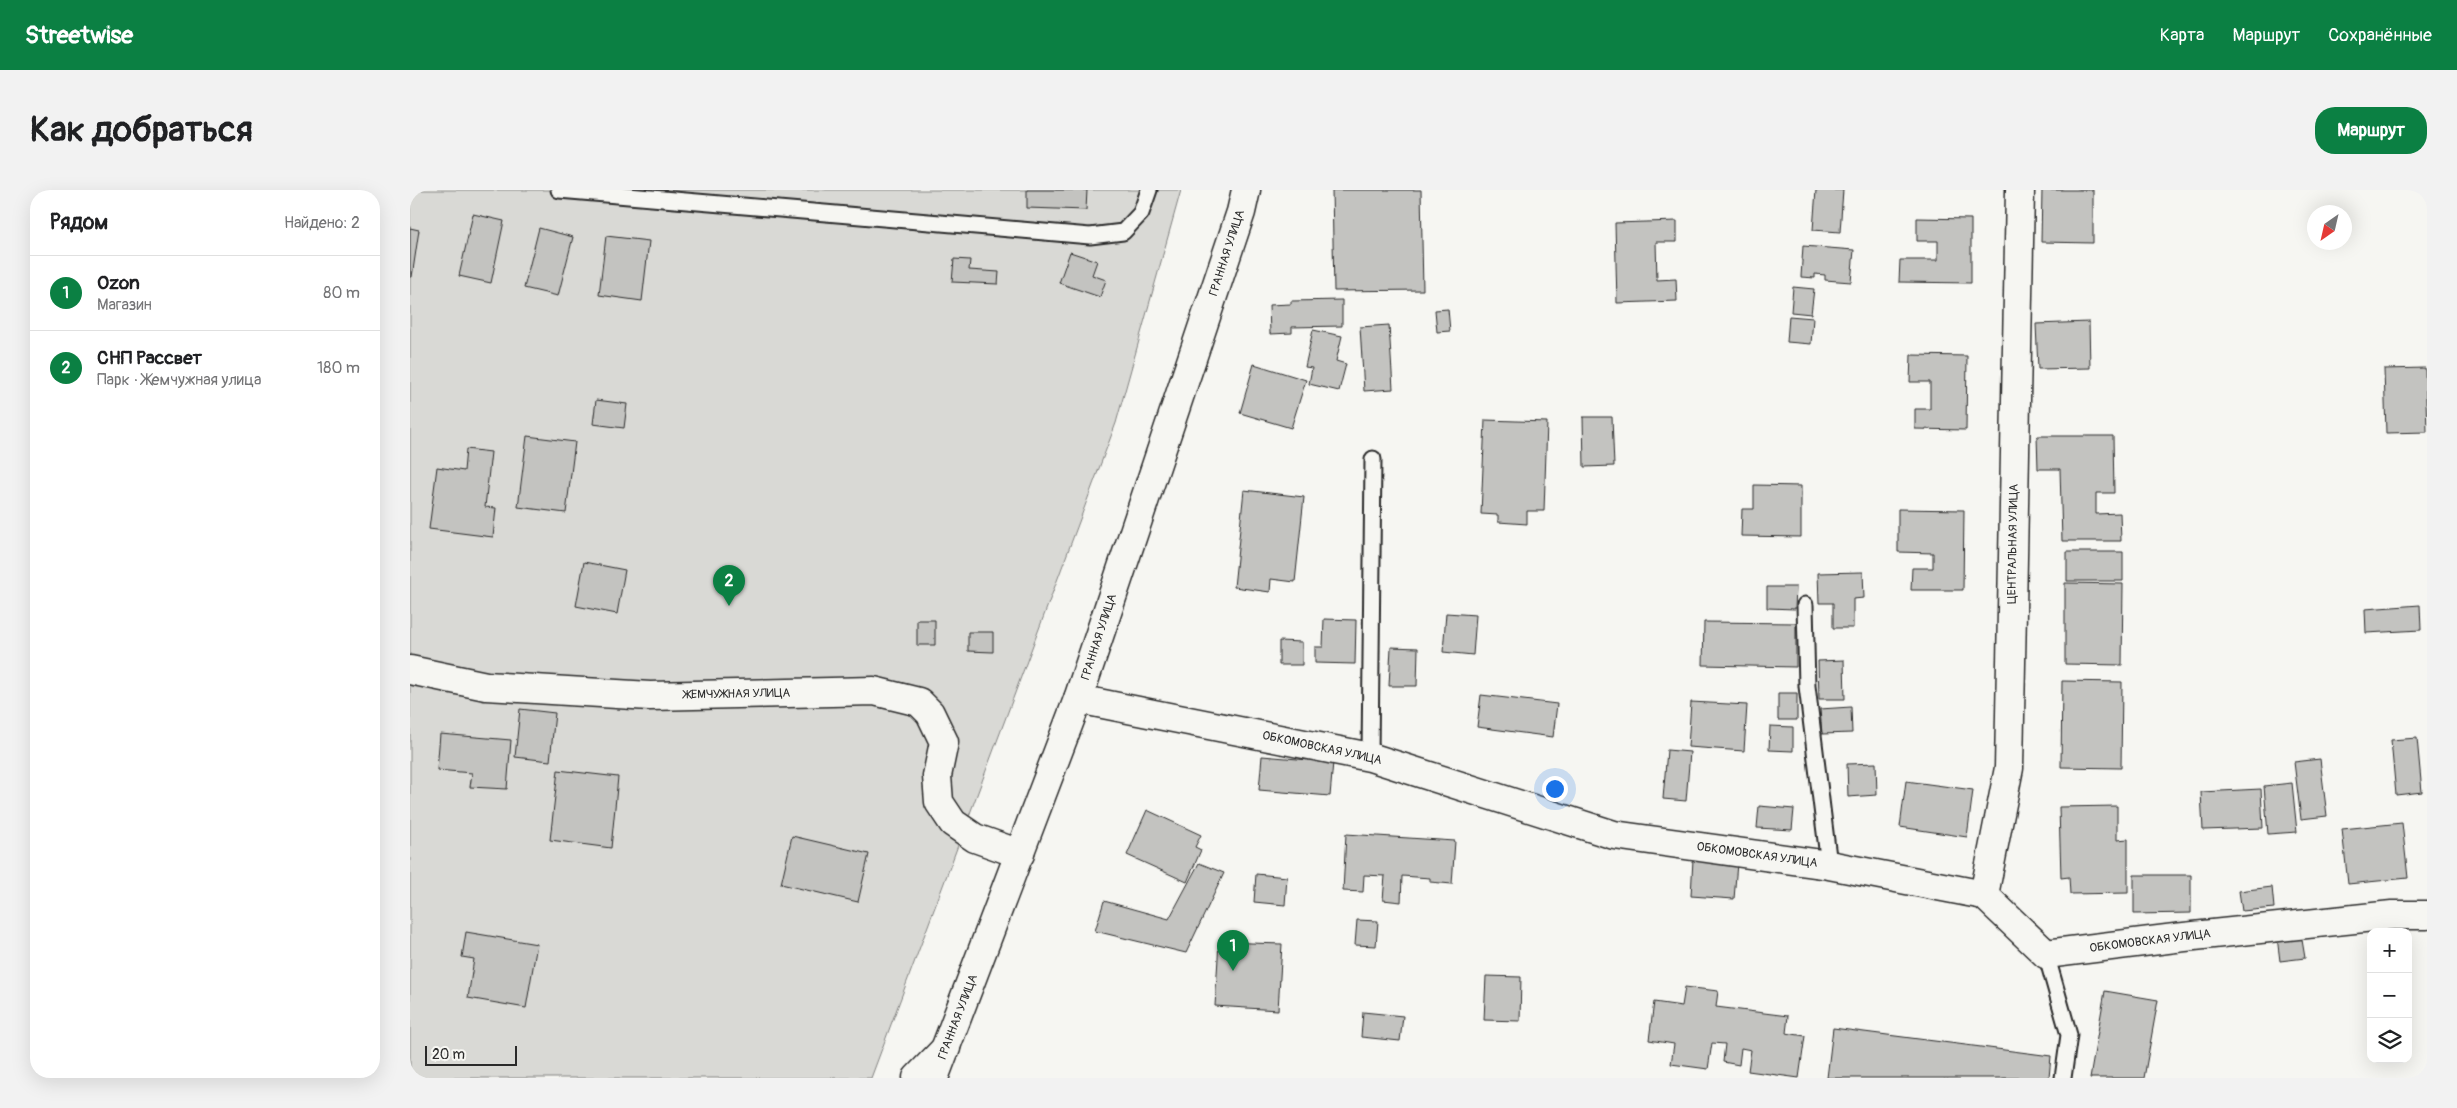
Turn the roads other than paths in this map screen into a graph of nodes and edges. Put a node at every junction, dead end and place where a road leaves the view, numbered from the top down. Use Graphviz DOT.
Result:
graph roads {
  1 [pos="559,190"];
  2 [pos="1149,190"];
  3 [pos="1246,190"];
  4 [pos="2020,190"];
  5 [pos="1373,459"];
  6 [pos="1805,605"];
  7 [pos="410,670"];
  8 [pos="1078,699"];
  9 [pos="1370,756"];
  10 [pos="1020,854"];
  11 [pos="1829,865"];
  12 [pos="1984,895"];
  13 [pos="2427,915"];
  14 [pos="2046,954"];
  15 [pos="946,1048"];
  16 [pos="917,1078"];
  17 [pos="934,1078"];
  18 [pos="2063,1078"];
  1 -- 2 [label="lane"];
  3 -- 8 [label="street, ГРАННАЯ УЛИЦА"];
  4 -- 12 [label="street, ЦЕНТРАЛЬНАЯ УЛИЦА"];
  5 -- 9 [label="lane"];
  6 -- 11 [label="lane"];
  7 -- 10 [label="street, ЖЕМЧУЖНАЯ УЛИЦА"];
  8 -- 9 [label="street, ОБКОМОВСКАЯ УЛИЦА"];
  8 -- 10 [label="street, ГРАННАЯ УЛИЦА"];
  9 -- 11 [label="street, ОБКОМОВСКАЯ УЛИЦА"];
  10 -- 15 [label="street, ГРАННАЯ УЛИЦА"];
  11 -- 12 [label="street, ОБКОМОВСКАЯ УЛИЦА"];
  12 -- 14 [label="street"];
  13 -- 14 [label="street, ОБКОМОВСКАЯ УЛИЦА"];
  14 -- 18 [label="lane"];
  15 -- 16 [label="street"];
  15 -- 17 [label="street, ГРАННАЯ УЛИЦА"];
}
